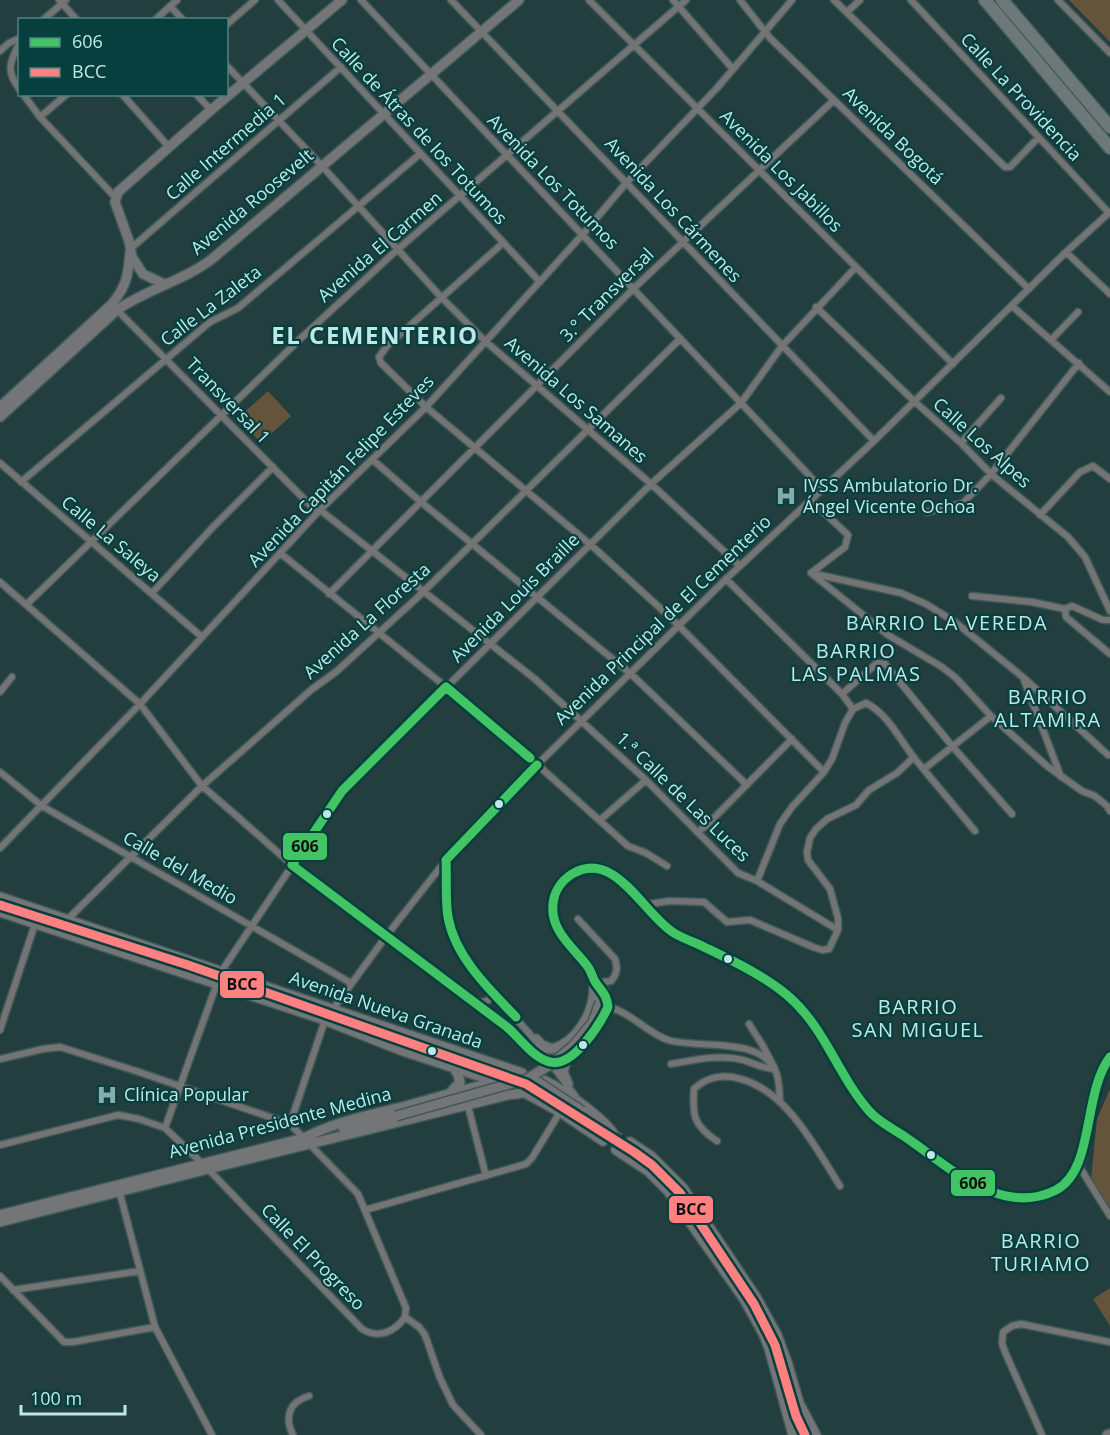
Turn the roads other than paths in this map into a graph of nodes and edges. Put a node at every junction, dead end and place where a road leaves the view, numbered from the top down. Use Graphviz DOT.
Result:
graph roads {
  1 [pos="177,0"];
  2 [pos="255,0"];
  3 [pos="278,0"];
  4 [pos="342,0"];
  5 [pos="361,0"];
  6 [pos="451,0"];
  7 [pos="519,0"];
  8 [pos="589,0"];
  9 [pos="672,0"];
  10 [pos="686,0"];
  11 [pos="740,0"];
  12 [pos="792,0"];
  13 [pos="834,0"];
  14 [pos="860,0"];
  15 [pos="911,0"];
  16 [pos="985,0"];
  17 [pos="1002,0"];
  18 [pos="1058,0"];
  19 [pos="62,1"];
  20 [pos="170,6"];
  21 [pos="678,7"];
  22 [pos="847,12"];
  23 [pos="45,18"];
  24 [pos="75,18"];
  25 [pos="157,18"];
  26 [pos="181,18"];
  27 [pos="228,23"];
  28 [pos="306,31"];
  29 [pos="765,31"];
  30 [pos="482,32"];
  31 [pos="18,41"];
  32 [pos="18,44"];
  33 [pos="633,45"];
  34 [pos="0,51"];
  35 [pos="1110,53"];
  36 [pos="228,67"];
  37 [pos="341,67"];
  38 [pos="732,68"];
  39 [pos="430,74"];
  40 [pos="244,84"];
  41 [pos="18,88"];
  42 [pos="24,96"];
  43 [pos="65,96"];
  44 [pos="125,96"];
  45 [pos="198,96"];
  46 [pos="834,100"];
  47 [pos="696,108"];
  48 [pos="558,110"];
  49 [pos="211,111"];
  50 [pos="384,113"];
  51 [pos="40,117"];
  52 [pos="279,122"];
  53 [pos="1110,127"];
  54 [pos="1038,138"];
  55 [pos="169,147"];
  56 [pos="1110,148"];
  57 [pos="420,154"];
  58 [pos="507,155"];
  59 [pos="321,165"];
  60 [pos="760,169"];
  61 [pos="627,182"];
  62 [pos="116,197"];
  63 [pos="460,197"];
  64 [pos="358,205"];
  65 [pos="1109,213"];
  66 [pos="583,234"];
  67 [pos="682,242"];
  68 [pos="503,243"];
  69 [pos="130,249"];
  70 [pos="397,250"];
  71 [pos="1066,252"];
  72 [pos="855,267"];
  73 [pos="540,282"];
  74 [pos="164,284"];
  75 [pos="633,289"];
  76 [pos="1029,290"];
  77 [pos="1110,294"];
  78 [pos="441,297"];
  79 [pos="1012,306"];
  80 [pos="816,307"];
  81 [pos="117,310"];
  82 [pos="1078,312"];
  83 [pos="680,339"];
  84 [pos="1052,339"];
  85 [pos="484,341"];
  86 [pos="782,346"];
  87 [pos="166,358"];
  88 [pos="1079,363"];
  89 [pos="953,364"];
  90 [pos="536,387"];
  91 [pos="1110,392"];
  92 [pos="1001,398"];
  93 [pos="914,401"];
  94 [pos="741,403"];
  95 [pos="0,407"];
  96 [pos="426,407"];
  97 [pos="221,416"];
  98 [pos="0,417"];
  99 [pos="587,430"];
  100 [pos="874,441"];
  101 [pos="961,443"];
  102 [pos="476,447"];
  103 [pos="373,460"];
  104 [pos="0,463"];
  105 [pos="273,467"];
  106 [pos="991,474"];
  107 [pos="1110,479"];
  108 [pos="21,482"];
  109 [pos="651,484"];
  110 [pos="822,489"];
  111 [pos="525,490"];
  112 [pos="811,500"];
  113 [pos="421,502"];
  114 [pos="319,511"];
  115 [pos="927,512"];
  116 [pos="1040,516"];
  117 [pos="91,542"];
  118 [pos="473,544"];
  119 [pos="591,545"];
  120 [pos="372,551"];
  121 [pos="280,553"];
  122 [pos="740,566"];
  123 [pos="811,573"];
  124 [pos="726,579"];
  125 [pos="0,582"];
  126 [pos="424,591"];
  127 [pos="152,593"];
  128 [pos="329,594"];
  129 [pos="972,596"];
  130 [pos="537,597"];
  131 [pos="27,604"];
  132 [pos="1065,609"];
  133 [pos="1110,611"];
  134 [pos="1110,620"];
  135 [pos="680,626"];
  136 [pos="379,632"];
  137 [pos="202,637"];
  138 [pos="492,643"];
  139 [pos="1110,654"];
  140 [pos="631,674"];
  141 [pos="12,677"];
  142 [pos="1024,678"];
  143 [pos="446,687"];
  144 [pos="0,692"];
  145 [pos="842,694"];
  146 [pos="140,704"];
  147 [pos="853,709"];
  148 [pos="991,716"];
  149 [pos="582,722"];
  150 [pos="792,739"];
  151 [pos="953,747"];
  152 [pos="1108,755"];
  153 [pos="914,757"];
  154 [pos="537,765"];
  155 [pos="924,769"];
  156 [pos="0,772"];
  157 [pos="824,772"];
  158 [pos="1061,777"];
  159 [pos="646,780"];
  160 [pos="747,785"];
  161 [pos="202,786"];
  162 [pos="42,806"];
  163 [pos="1110,812"];
  164 [pos="1012,814"];
  165 [pos="600,820"];
  166 [pos="975,831"];
  167 [pos="697,832"];
  168 [pos="0,848"];
  169 [pos="131,857"];
  170 [pos="446,860"];
  171 [pos="292,865"];
  172 [pos="667,866"];
  173 [pos="757,881"];
  174 [pos="0,897"];
  175 [pos="643,905"];
  176 [pos="0,912"];
  177 [pos="578,919"];
  178 [pos="68,920"];
  179 [pos="34,924"];
  180 [pos="253,927"];
  181 [pos="838,930"];
  182 [pos="59,932"];
  183 [pos="387,934"];
  184 [pos="221,972"];
  185 [pos="351,983"];
  186 [pos="596,983"];
  187 [pos="216,984"];
  188 [pos="488,987"];
  189 [pos="470,999"];
  190 [pos="604,1005"];
  191 [pos="333,1009"];
  192 [pos="325,1020"];
  193 [pos="749,1024"];
  194 [pos="0,1030"];
  195 [pos="536,1039"];
  196 [pos="536,1053"];
  197 [pos="1110,1057"];
  198 [pos="0,1059"];
  199 [pos="547,1061"];
  200 [pos="671,1064"];
  201 [pos="454,1068"];
  202 [pos="555,1069"];
  203 [pos="775,1069"];
  204 [pos="528,1076"];
  205 [pos="546,1081"];
  206 [pos="503,1084"];
  207 [pos="567,1084"];
  208 [pos="179,1087"];
  209 [pos="522,1092"];
  210 [pos="449,1094"];
  211 [pos="780,1102"];
  212 [pos="468,1106"];
  213 [pos="584,1110"];
  214 [pos="560,1112"];
  215 [pos="290,1124"];
  216 [pos="578,1125"];
  217 [pos="165,1128"];
  218 [pos="613,1133"];
  219 [pos="307,1141"];
  220 [pos="603,1141"];
  221 [pos="717,1141"];
  222 [pos="630,1142"];
  223 [pos="0,1145"];
  224 [pos="616,1150"];
  225 [pos="205,1166"];
  226 [pos="1079,1166"];
  227 [pos="486,1176"];
  228 [pos="840,1186"];
  229 [pos="118,1188"];
  230 [pos="365,1210"];
  231 [pos="0,1215"];
  232 [pos="1110,1216"];
  233 [pos="0,1222"];
  234 [pos="140,1271"];
  235 [pos="0,1276"];
  236 [pos="14,1290"];
  237 [pos="405,1317"];
  238 [pos="154,1327"];
  239 [pos="1110,1342"];
  240 [pos="309,1396"];
  241 [pos="212,1435"];
  242 [pos="293,1435"];
  243 [pos="481,1435"];
  244 [pos="795,1435"];
  245 [pos="816,1435"];
  246 [pos="1042,1435"];
  1 -- 20 [label="street"];
  2 -- 27 [label="street"];
  3 -- 28 [label="street, Calle de Átras de los Totumos"];
  4 -- 28 [label="street"];
  5 -- 39 [label="street, Avenida Los Totumos"];
  6 -- 30 [label="street, Avenida Los Cármenes"];
  7 -- 30 [label="street, Avenida Roosevelt"];
  8 -- 33 [label="street, Avenida Los Jabillos"];
  9 -- 21 [label="street"];
  10 -- 21 [label="street, Avenida El Carmen"];
  11 -- 29 [label="street, Avenida Bogotá"];
  12 -- 29 [label="street, Avenida Capitán Felipe Esteves"];
  13 -- 22 [label="street"];
  14 -- 22 [label="street"];
  15 -- 54 [label="street, Calle La Providencia"];
  16 -- 56 [label="highway"];
  17 -- 53 [label="highway"];
  18 -- 35 [label="street"];
  19 -- 23 [label="street"];
  19 -- 24 [label="street"];
  20 -- 25 [label="street"];
  20 -- 26 [label="street"];
  21 -- 33 [label="street, Avenida El Carmen"];
  21 -- 38 [label="street"];
  22 -- 54 [label="street"];
  28 -- 37 [label="street, Calle de Átras de los Totumos"];
  28 -- 40 [label="street"];
  29 -- 38 [label="street, Avenida Capitán Felipe Esteves"];
  29 -- 46 [label="street, Avenida Bogotá"];
  30 -- 39 [label="street, Avenida Roosevelt"];
  30 -- 48 [label="street, Avenida Los Cármenes"];
  31 -- 34 [label="street"];
  32 -- 41 [label="street"];
  33 -- 47 [label="street, Avenida Los Jabillos"];
  33 -- 48 [label="street, Avenida El Carmen"];
  36 -- 40 [label="street, Avenida Los Samanes"];
  37 -- 50 [label="street, Calle de Átras de los Totumos"];
  37 -- 52 [label="street, Calle Intermedia 1"];
  38 -- 47 [label="street, Avenida Capitán Felipe Esteves"];
  39 -- 50 [label="street, Avenida Roosevelt"];
  39 -- 58 [label="street, Avenida Los Totumos"];
  40 -- 49 [label="street"];
  40 -- 52 [label="street, Avenida Los Samanes"];
  42 -- 51 [label="street"];
  43 -- 51 [label="street"];
  44 -- 55 [label="street"];
  45 -- 49 [label="street"];
  46 -- 60 [label="street, 3.° Transversal"];
  46 -- 76 [label="street, Avenida Bogotá"];
  47 -- 60 [label="street, Avenida Los Jabillos"];
  47 -- 61 [label="street, Avenida Capitán Felipe Esteves"];
  48 -- 58 [label="street, Avenida El Carmen"];
  48 -- 61 [label="street, Avenida Los Cármenes"];
  49 -- 55 [label="street"];
  50 -- 57 [label="street, Calle de Átras de los Totumos"];
  50 -- 59 [label="street, Avenida Roosevelt"];
  51 -- 62 [label="street"];
  52 -- 59 [label="street, Avenida Los Samanes"];
  52 -- 69 [label="street, Calle Intermedia 1"];
  54 -- 65 [label="street, Calle La Providencia"];
  55 -- 62 [label="street"];
  57 -- 63 [label="street, Calle de Átras de los Totumos"];
  57 -- 64 [label="street, Calle La Zaleta"];
  58 -- 63 [label="street, Avenida El Carmen"];
  58 -- 66 [label="street, Avenida Los Totumos"];
  59 -- 64 [label="street, Avenida Los Samanes"];
  59 -- 74 [label="street, Avenida Roosevelt"];
  60 -- 67 [label="street, 3.° Transversal"];
  60 -- 72 [label="street, Avenida Los Jabillos"];
  61 -- 66 [label="street, Avenida Capitán Felipe Esteves"];
  61 -- 67 [label="street, Avenida Los Cármenes"];
  62 -- 69 [label="street"];
  63 -- 68 [label="street, Calle de Átras de los Totumos"];
  63 -- 70 [label="street, Avenida El Carmen"];
  64 -- 70 [label="street, Avenida Los Samanes"];
  64 -- 87 [label="street, Calle La Zaleta"];
  65 -- 71 [label="street, Avenida Principal de El Cementerio"];
  66 -- 73 [label="street, Avenida Capitán Felipe Esteves"];
  66 -- 75 [label="street, Avenida Los Totumos"];
  67 -- 75 [label="street, 3.° Transversal"];
  67 -- 86 [label="street, Avenida Los Cármenes"];
  68 -- 73 [label="street, Calle de Átras de los Totumos"];
  68 -- 78 [label="street"];
  69 -- 74 [label="street"];
  69 -- 95 [label="street"];
  70 -- 78 [label="street, Avenida Los Samanes"];
  70 -- 97 [label="street, Avenida El Carmen"];
  71 -- 76 [label="street, Avenida Principal de El Cementerio"];
  71 -- 77 [label="street"];
  72 -- 80 [label="street, Avenida Louis Braille"];
  72 -- 89 [label="street, Avenida Los Jabillos"];
  73 -- 85 [label="street, Avenida Capitán Felipe Esteves"];
  74 -- 81 [label="street, Avenida Roosevelt"];
  75 -- 83 [label="street, Avenida Los Totumos"];
  75 -- 90 [label="street, 3.° Transversal"];
  76 -- 79 [label="street, Avenida Principal de El Cementerio"];
  78 -- 85 [label="street, Avenida Los Samanes"];
  78 -- 96 [label="street"];
  79 -- 84 [label="street"];
  79 -- 89 [label="street, Avenida Principal de El Cementerio"];
  80 -- 86 [label="street, Avenida Louis Braille"];
  80 -- 93 [label="street, Calle Los Alpes"];
  81 -- 87 [label="street, Transversal 1"];
  81 -- 98 [label="street, Avenida Roosevelt"];
  82 -- 84 [label="street"];
  83 -- 94 [label="street, Avenida Los Totumos"];
  83 -- 99 [label="street, Avenida La Floresta"];
  84 -- 88 [label="street"];
  85 -- 90 [label="street, Avenida Los Samanes"];
  85 -- 96 [label="street, Avenida Capitán Felipe Esteves"];
  86 -- 94 [label="street, Avenida Louis Braille"];
  86 -- 100 [label="street, Avenida Los Cármenes"];
  87 -- 97 [label="street, Transversal 1"];
  87 -- 108 [label="street, Calle La Zaleta"];
  88 -- 91 [label="street"];
  88 -- 106 [label="street"];
  89 -- 93 [label="street, Avenida Principal de El Cementerio"];
  90 -- 99 [label="street, Avenida Los Samanes"];
  90 -- 102 [label="street, 3.° Transversal"];
  92 -- 101 [label="street"];
  93 -- 100 [label="street, Avenida Principal de El Cementerio"];
  93 -- 101 [label="street, Calle Los Alpes"];
  94 -- 109 [label="street, Avenida Louis Braille"];
  94 -- 110 [label="street, Avenida Los Totumos"];
  96 -- 102 [label="street"];
  96 -- 103 [label="street, Avenida Capitán Felipe Esteves"];
  97 -- 105 [label="street, Transversal 1"];
  97 -- 117 [label="street, Avenida El Carmen"];
  99 -- 109 [label="street, Avenida Los Samanes"];
  99 -- 111 [label="street, Avenida La Floresta"];
  100 -- 110 [label="street, Avenida Principal de El Cementerio"];
  101 -- 106 [label="street, Calle Los Alpes"];
  102 -- 111 [label="street"];
  102 -- 113 [label="street, 3.° Transversal"];
  103 -- 113 [label="street"];
  103 -- 114 [label="street, Avenida Capitán Felipe Esteves"];
  104 -- 108 [label="street, Calle La Saleya"];
  105 -- 114 [label="street, Transversal 1"];
  105 -- 127 [label="street"];
  106 -- 115 [label="street"];
  106 -- 116 [label="street, Calle Los Alpes"];
  107 -- 116 [label="street"];
  108 -- 117 [label="street, Calle La Saleya"];
  109 -- 119 [label="street, Avenida Louis Braille"];
  109 -- 122 [label="street, Avenida Los Samanes"];
  110 -- 112 [label="street, Avenida Principal de El Cementerio"];
  111 -- 118 [label="street, Avenida La Floresta"];
  111 -- 119 [label="street"];
  112 -- 122 [label="street, Avenida Principal de El Cementerio"];
  112 -- 123 [label="street"];
  113 -- 118 [label="street"];
  113 -- 120 [label="street, 3.° Transversal"];
  114 -- 120 [label="street, Transversal 1"];
  114 -- 121 [label="street, Avenida Capitán Felipe Esteves"];
  116 -- 133 [label="street, Calle Los Alpes"];
  117 -- 127 [label="street, Calle La Saleya"];
  117 -- 131 [label="street, Avenida El Carmen"];
  118 -- 126 [label="street, Avenida La Floresta"];
  118 -- 130 [label="street"];
  119 -- 130 [label="street, Avenida Louis Braille"];
  119 -- 135 [label="street"];
  120 -- 126 [label="street, Transversal 1"];
  120 -- 128 [label="street, 3.° Transversal"];
  121 -- 128 [label="street"];
  121 -- 137 [label="street, Avenida Capitán Felipe Esteves"];
  122 -- 124 [label="street, Avenida Principal de El Cementerio"];
  123 -- 142 [label="street"];
  123 -- 148 [label="street"];
  124 -- 135 [label="street, Avenida Principal de El Cementerio"];
  124 -- 145 [label="street"];
  125 -- 131 [label="street"];
  126 -- 136 [label="street, Avenida La Floresta"];
  126 -- 138 [label="street, 1.ª Calle de Las Luces"];
  127 -- 137 [label="street, Calle La Saleya"];
  128 -- 136 [label="street"];
  129 -- 132 [label="street"];
  130 -- 138 [label="street, Avenida Louis Braille"];
  130 -- 140 [label="street"];
  131 -- 146 [label="street"];
  132 -- 134 [label="street"];
  132 -- 139 [label="street"];
  135 -- 140 [label="street, Avenida Principal de El Cementerio"];
  135 -- 150 [label="street"];
  136 -- 143 [label="street"];
  136 -- 161 [label="street, Avenida La Floresta"];
  137 -- 146 [label="street, Avenida Capitán Felipe Esteves"];
  138 -- 143 [label="street, Avenida Louis Braille"];
  138 -- 149 [label="street, 1.ª Calle de Las Luces"];
  140 -- 149 [label="street, Avenida Principal de El Cementerio"];
  140 -- 160 [label="street"];
  141 -- 144 [label="street"];
  142 -- 152 [label="street"];
  142 -- 158 [label="street"];
  143 -- 154 [label="street"];
  143 -- 171 [label="street, Avenida Louis Braille"];
  145 -- 147 [label="street"];
  145 -- 151 [label="street"];
  146 -- 161 [label="street"];
  146 -- 162 [label="street, Avenida Capitán Felipe Esteves"];
  147 -- 153 [label="street"];
  147 -- 157 [label="street"];
  148 -- 151 [label="street"];
  148 -- 158 [label="street"];
  149 -- 154 [label="street, Avenida Principal de El Cementerio"];
  149 -- 159 [label="street, 1.ª Calle de Las Luces"];
  150 -- 157 [label="street"];
  150 -- 160 [label="street"];
  151 -- 155 [label="street"];
  151 -- 164 [label="street"];
  153 -- 155 [label="street"];
  153 -- 181 [label="street"];
  154 -- 165 [label="street"];
  154 -- 170 [label="street, Avenida Principal de El Cementerio"];
  155 -- 166 [label="street"];
  156 -- 162 [label="street, Calle del Medio"];
  157 -- 173 [label="street"];
  158 -- 163 [label="street"];
  159 -- 165 [label="street"];
  159 -- 167 [label="street, 1.ª Calle de Las Luces"];
  160 -- 167 [label="street"];
  161 -- 169 [label="street, Avenida La Floresta"];
  161 -- 171 [label="street"];
  162 -- 168 [label="street, Avenida Capitán Felipe Esteves"];
  162 -- 169 [label="street, Calle del Medio"];
  165 -- 172 [label="street"];
  167 -- 173 [label="street, 1.ª Calle de Las Luces"];
  169 -- 178 [label="street, Avenida La Floresta"];
  169 -- 180 [label="street, Calle del Medio"];
  170 -- 183 [label="street, Avenida Principal de El Cementerio"];
  170 -- 188 [label="street"];
  171 -- 180 [label="street, Avenida Louis Braille"];
  171 -- 183 [label="street"];
  173 -- 181 [label="street, 1.ª Calle de Las Luces"];
  174 -- 178 [label="street, Avenida Nueva Granada"];
  175 -- 181 [label="street"];
  175 -- 186 [label="street"];
  175 -- 226 [label="street"];
  176 -- 179 [label="street, Avenida Nueva Granada"];
  177 -- 186 [label="street"];
  178 -- 182 [label="street, Avenida La Floresta"];
  178 -- 184 [label="street, Avenida Nueva Granada"];
  179 -- 182 [label="street, Avenida Nueva Granada"];
  179 -- 194 [label="street"];
  180 -- 184 [label="street, Avenida Louis Braille"];
  180 -- 185 [label="street, Calle del Medio"];
  182 -- 187 [label="street, Avenida Nueva Granada"];
  183 -- 185 [label="street, Avenida Principal de El Cementerio"];
  183 -- 189 [label="street"];
  184 -- 187 [label="street, Avenida Louis Braille"];
  184 -- 191 [label="street, Avenida Nueva Granada"];
  185 -- 191 [label="street, Avenida Principal de El Cementerio"];
  186 -- 190 [label="street"];
  186 -- 195 [label="street"];
  187 -- 192 [label="street, Avenida Nueva Granada"];
  187 -- 208 [label="street"];
  188 -- 189 [label="street"];
  188 -- 195 [label="street"];
  189 -- 196 [label="street"];
  190 -- 203 [label="street"];
  190 -- 204 [label="street, bridge"];
  190 -- 207 [label="street"];
  191 -- 192 [label="street, Avenida Principal de El Cementerio"];
  191 -- 204 [label="street, Avenida Nueva Granada"];
  192 -- 201 [label="street, Avenida Nueva Granada"];
  192 -- 215 [label="street, Avenida Principal de El Cementerio"];
  193 -- 203 [label="street"];
  195 -- 199 [label="street"];
  196 -- 199 [label="street"];
  197 -- 226 [label="street"];
  198 -- 208 [label="street"];
  199 -- 205 [label="street"];
  200 -- 203 [label="street"];
  201 -- 206 [label="street, Avenida Nueva Granada"];
  201 -- 210 [label="street"];
  202 -- 207 [label="street"];
  203 -- 211 [label="street"];
  204 -- 205 [label="street"];
  204 -- 206 [label="street, Avenida Presidente Medina"];
  204 -- 213 [label="street, bridge"];
  204 -- 219 [label="street, bridge"];
  205 -- 209 [label="street"];
  205 -- 213 [label="street"];
  206 -- 210 [label="street, Avenida Presidente Medina"];
  207 -- 213 [label="street"];
  208 -- 215 [label="street"];
  208 -- 217 [label="street"];
  209 -- 212 [label="street, Avenida Presidente Medina"];
  209 -- 214 [label="street"];
  210 -- 219 [label="street, Avenida Presidente Medina"];
  211 -- 221 [label="street"];
  211 -- 228 [label="street"];
  212 -- 219 [label="street, Avenida Presidente Medina"];
  212 -- 227 [label="street"];
  213 -- 216 [label="street"];
  213 -- 218 [label="street"];
  214 -- 216 [label="street"];
  214 -- 227 [label="street"];
  215 -- 219 [label="street"];
  216 -- 220 [label="street"];
  217 -- 223 [label="street"];
  217 -- 225 [label="street, Calle El Progreso"];
  219 -- 225 [label="street, Avenida Presidente Medina"];
  219 -- 225 [label="street, Avenida Presidente Medina"];
  219 -- 230 [label="street"];
  222 -- 245 [label="street"];
  224 -- 244 [label="street"];
  225 -- 229 [label="street, Avenida Presidente Medina"];
  225 -- 237 [label="street, Calle El Progreso"];
  226 -- 232 [label="street"];
  227 -- 230 [label="street"];
  229 -- 231 [label="street, Avenida Presidente Medina"];
  229 -- 233 [label="street, Avenida Presidente Medina"];
  229 -- 234 [label="street"];
  230 -- 237 [label="street"];
  234 -- 236 [label="street"];
  234 -- 238 [label="street"];
  235 -- 236 [label="street"];
  236 -- 238 [label="street"];
  237 -- 243 [label="street"];
  238 -- 241 [label="street"];
  239 -- 246 [label="street"];
  240 -- 242 [label="street"];
}
